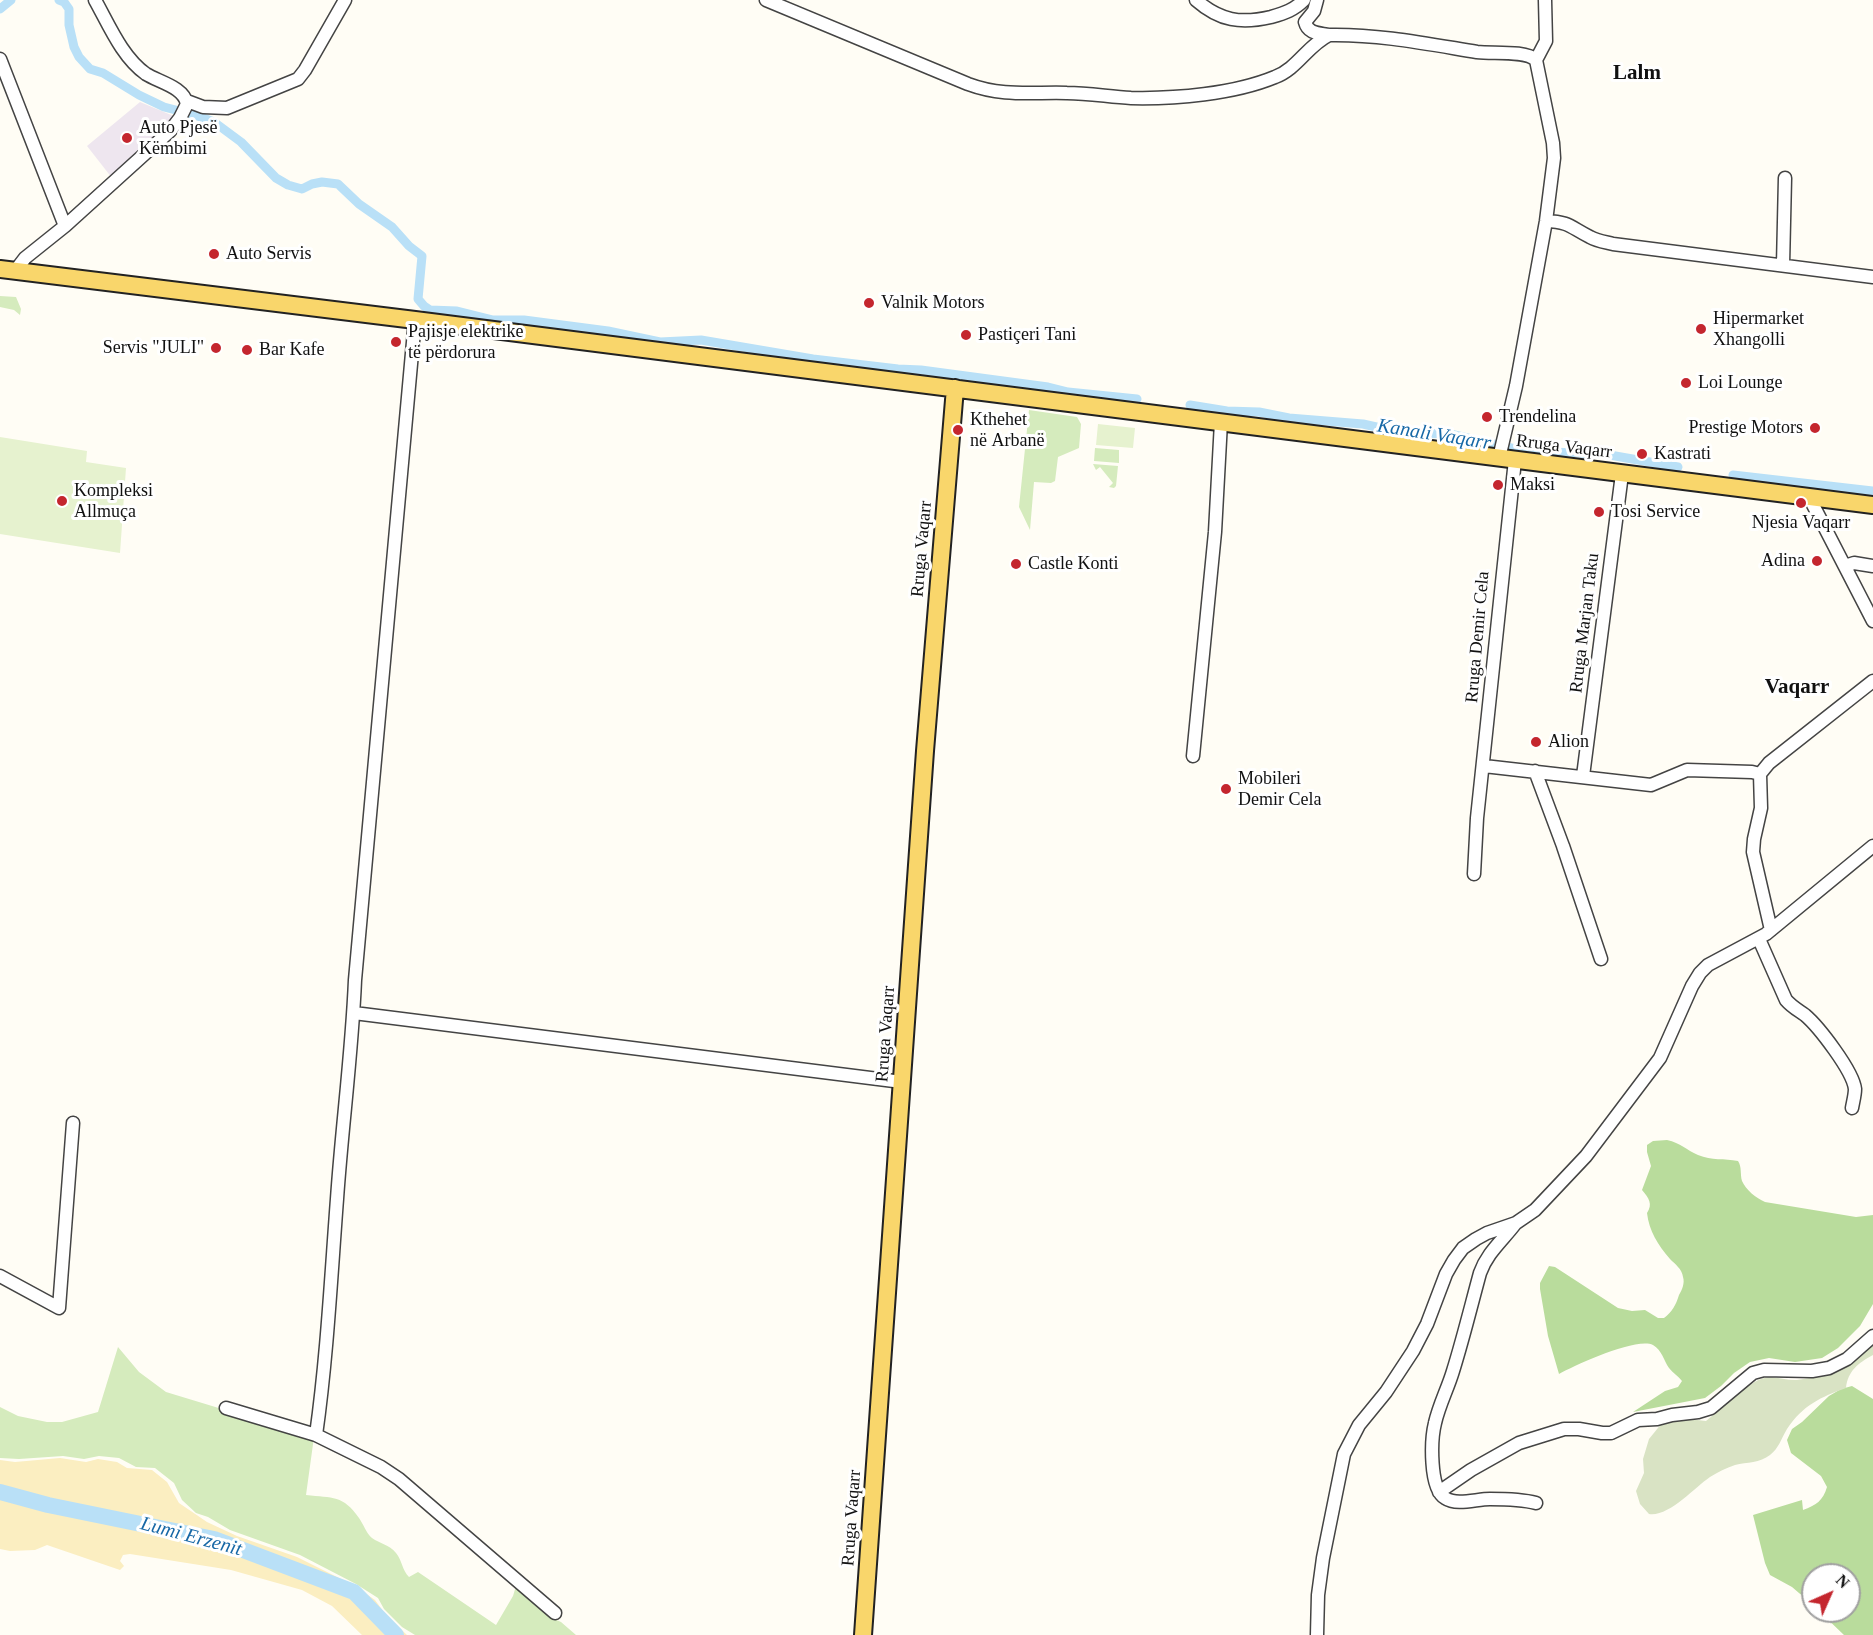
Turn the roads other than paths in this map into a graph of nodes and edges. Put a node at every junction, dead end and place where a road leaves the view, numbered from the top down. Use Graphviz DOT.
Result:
graph roads {
  1 [pos="95,0"];
  2 [pos="345,0"];
  3 [pos="766,0"];
  4 [pos="1196,0"];
  5 [pos="1304,0"];
  6 [pos="1317,0"];
  7 [pos="1545,0"];
  8 [pos="1329,35"];
  9 [pos="0,59"];
  10 [pos="1536,60"];
  11 [pos="184,109"];
  12 [pos="1785,178"];
  13 [pos="1546,221"];
  14 [pos="65,226"];
  15 [pos="1783,265"];
  16 [pos="8,270"];
  17 [pos="1873,277"];
  18 [pos="415,320"];
  19 [pos="955,388"];
  20 [pos="1221,422"];
  21 [pos="1504,452"];
  22 [pos="1622,474"];
  23 [pos="1809,497"];
  24 [pos="1873,505"];
  25 [pos="1845,566"];
  26 [pos="1873,566"];
  27 [pos="1873,621"];
  28 [pos="1873,681"];
  29 [pos="1193,756"];
  30 [pos="1484,766"];
  31 [pos="1535,771"];
  32 [pos="1760,774"];
  33 [pos="1583,776"];
  34 [pos="1873,846"];
  35 [pos="1474,874"];
  36 [pos="1771,930"];
  37 [pos="1759,939"];
  38 [pos="1601,959"];
  39 [pos="354,1013"];
  40 [pos="902,1082"];
  41 [pos="1852,1108"];
  42 [pos="73,1123"];
  43 [pos="1516,1223"];
  44 [pos="0,1276"];
  45 [pos="1873,1336"];
  46 [pos="226,1408"];
  47 [pos="316,1436"];
  48 [pos="1439,1492"];
  49 [pos="1536,1503"];
  50 [pos="555,1613"];
  51 [pos="862,1635"];
  52 [pos="1317,1635"];
  1 -- 11 [label="street"];
  2 -- 11 [label="street"];
  3 -- 8 [label="street"];
  4 -- 5 [label="street"];
  6 -- 8 [label="street"];
  7 -- 10 [label="street"];
  8 -- 10 [label="street"];
  9 -- 14 [label="street"];
  10 -- 13 [label="street, Rruga Demir Cela"];
  11 -- 14 [label="street"];
  12 -- 15 [label="street"];
  13 -- 15 [label="street"];
  13 -- 21 [label="street, Rruga Demir Cela"];
  14 -- 16 [label="street"];
  15 -- 17 [label="street"];
  16 -- 18 [label="main road"];
  18 -- 19 [label="main road"];
  18 -- 39 [label="street"];
  19 -- 20 [label="main road, Rruga Vaqarr"];
  19 -- 40 [label="main road, Rruga Vaqarr"];
  20 -- 21 [label="main road, Rruga Vaqarr"];
  20 -- 29 [label="street"];
  21 -- 22 [label="main road, Rruga Vaqarr"];
  21 -- 30 [label="street, Rruga Demir Cela"];
  22 -- 23 [label="main road, Rruga Vaqarr"];
  22 -- 33 [label="street, Rruga Marjan Taku"];
  23 -- 24 [label="main road, Rruga Vaqarr"];
  23 -- 25 [label="street"];
  25 -- 26 [label="street"];
  25 -- 27 [label="street"];
  28 -- 32 [label="street"];
  30 -- 31 [label="street"];
  30 -- 35 [label="street, Rruga Demir Cela"];
  31 -- 33 [label="street"];
  31 -- 38 [label="street"];
  32 -- 33 [label="street"];
  32 -- 36 [label="street"];
  34 -- 36 [label="street"];
  36 -- 37 [label="street"];
  37 -- 41 [label="street"];
  37 -- 43 [label="street"];
  39 -- 40 [label="street"];
  39 -- 47 [label="street"];
  40 -- 51 [label="main road, Rruga Vaqarr"];
  42 -- 44 [label="street"];
  43 -- 48 [label="street"];
  43 -- 52 [label="street"];
  45 -- 48 [label="street"];
  46 -- 47 [label="street"];
  47 -- 50 [label="street"];
  48 -- 49 [label="street"];
}
